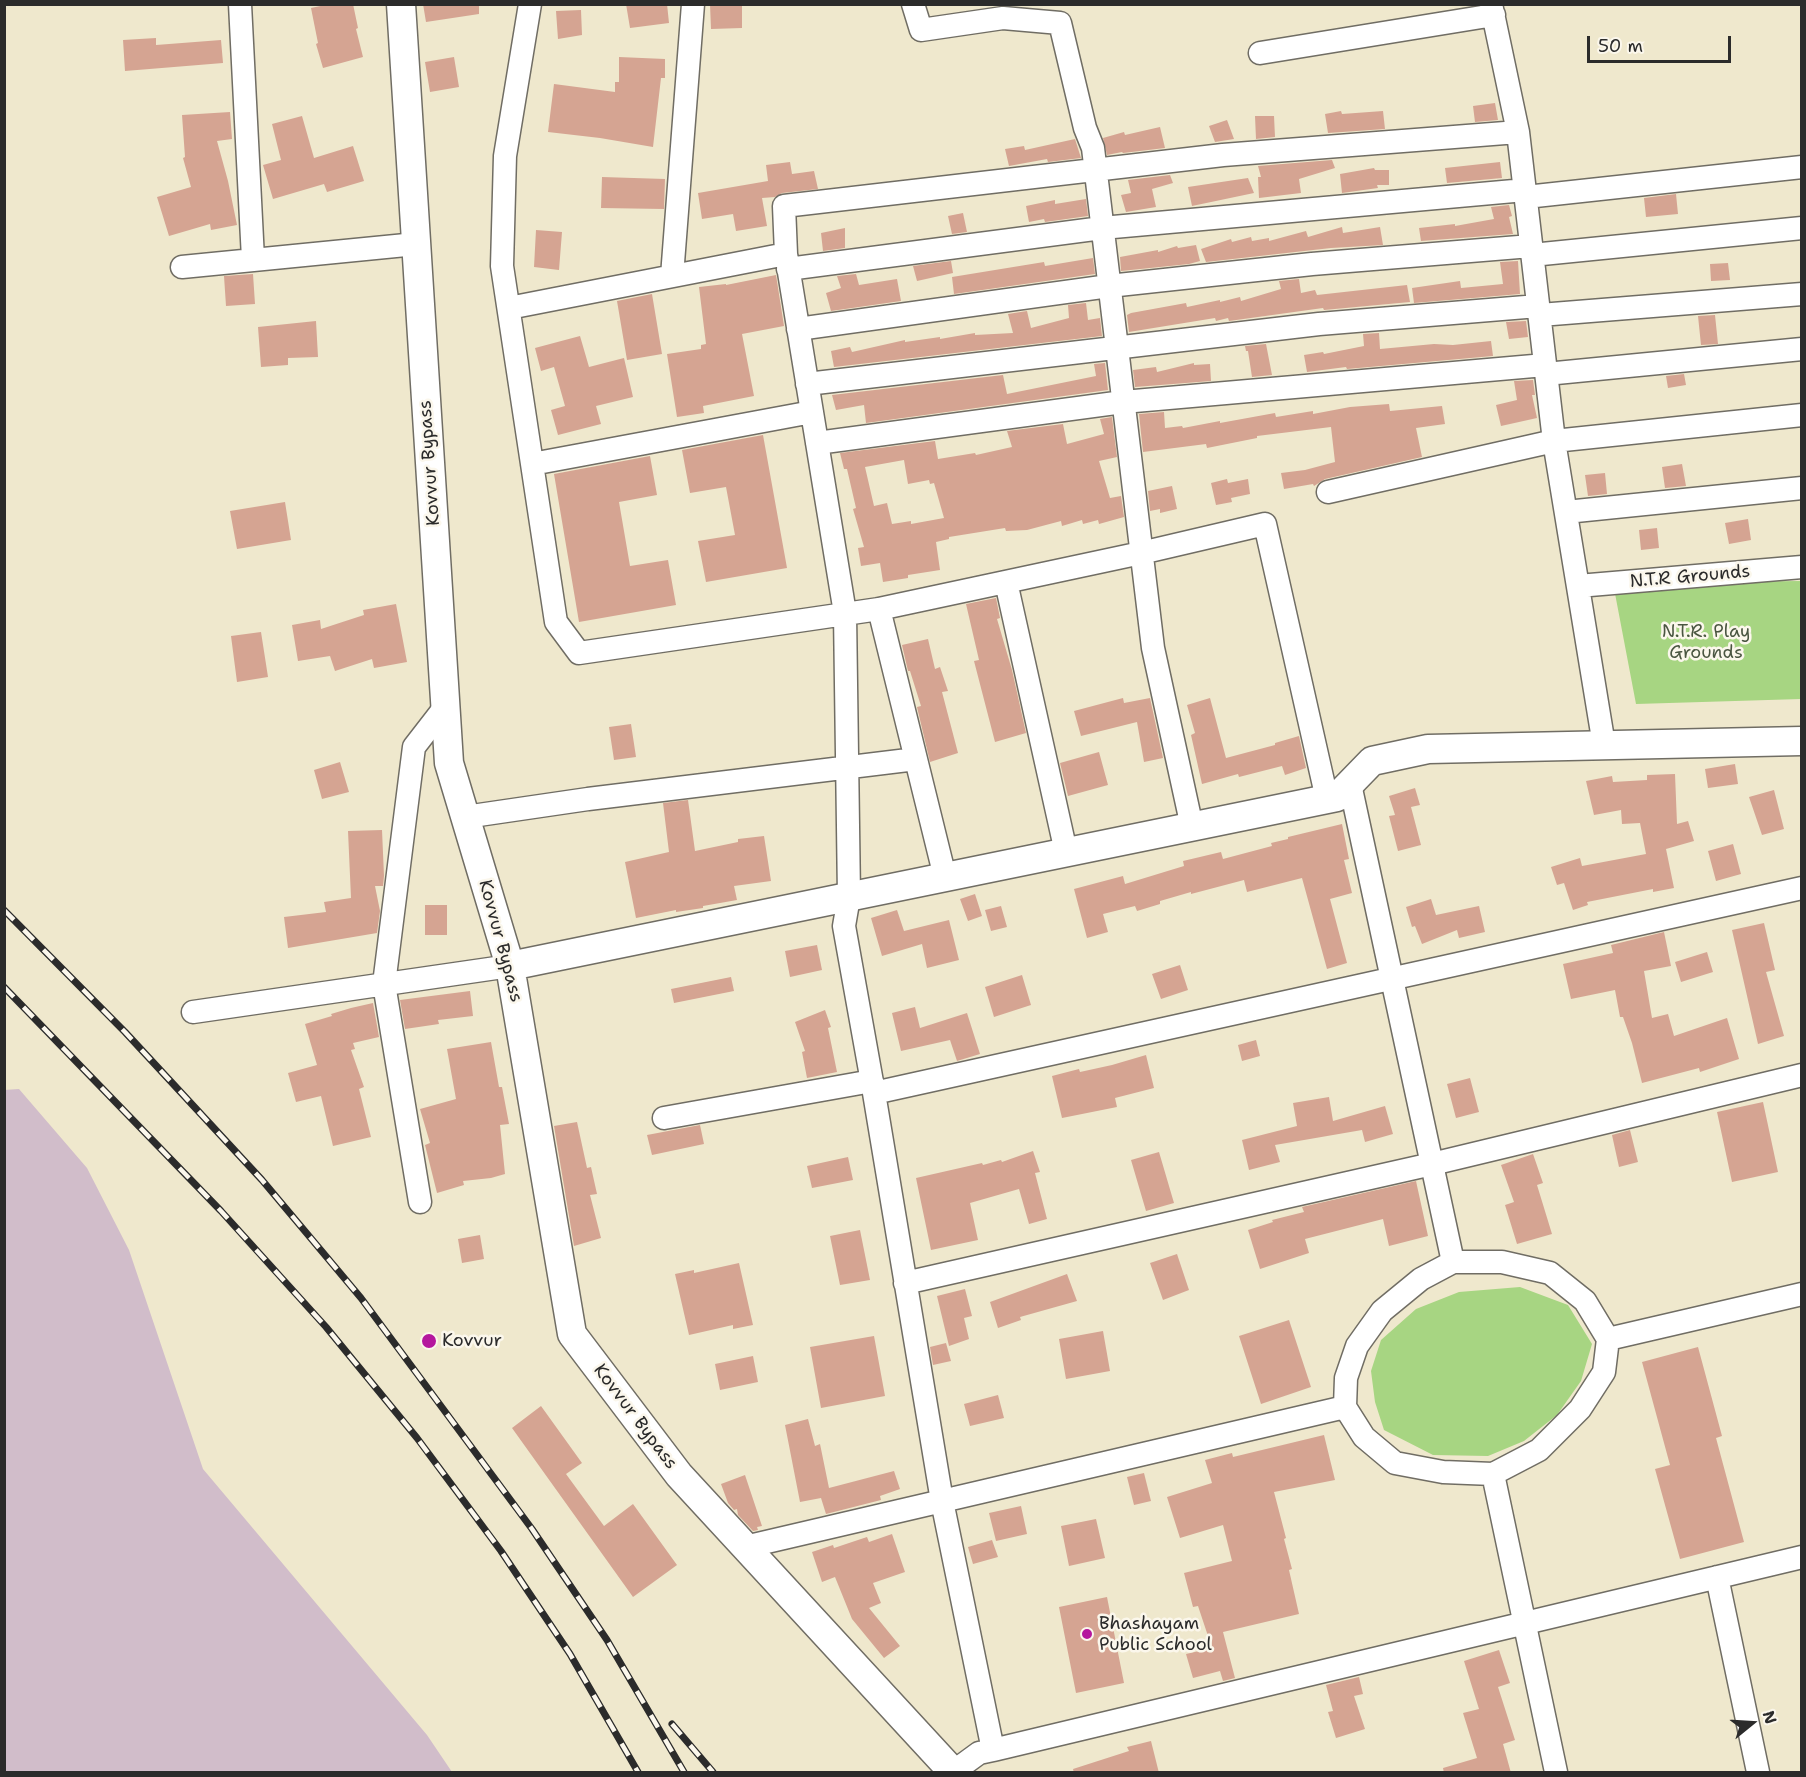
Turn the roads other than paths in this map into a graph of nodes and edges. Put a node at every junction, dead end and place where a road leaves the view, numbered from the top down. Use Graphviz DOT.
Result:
graph roads {
  1 [pos="240,4"];
  2 [pos="401,4"];
  3 [pos="530,4"];
  4 [pos="693,4"];
  5 [pos="913,4"];
  6 [pos="1492,10"];
  7 [pos="1260,53"];
  8 [pos="1518,132"];
  9 [pos="1802,167"];
  10 [pos="1095,168"];
  11 [pos="1525,194"];
  12 [pos="1102,228"];
  13 [pos="1802,228"];
  14 [pos="416,244"];
  15 [pos="1532,250"];
  16 [pos="253,259"];
  17 [pos="787,261"];
  18 [pos="182,267"];
  19 [pos="672,276"];
  20 [pos="1109,286"];
  21 [pos="1802,294"];
  22 [pos="509,308"];
  23 [pos="1539,311"];
  24 [pos="798,329"];
  25 [pos="1116,347"];
  26 [pos="1802,349"];
  27 [pos="1546,370"];
  28 [pos="807,384"];
  29 [pos="1123,402"];
  30 [pos="812,412"];
  31 [pos="1802,415"];
  32 [pos="1554,441"];
  33 [pos="817,443"];
  34 [pos="532,464"];
  35 [pos="1802,488"];
  36 [pos="1328,492"];
  37 [pos="1566,512"];
  38 [pos="1141,553"];
  39 [pos="1802,567"];
  40 [pos="1006,582"];
  41 [pos="1578,586"];
  42 [pos="879,609"];
  43 [pos="845,613"];
  44 [pos="445,706"];
  45 [pos="1802,741"];
  46 [pos="1604,745"];
  47 [pos="916,759"];
  48 [pos="848,767"];
  49 [pos="1339,791"];
  50 [pos="465,817"];
  51 [pos="1191,827"];
  52 [pos="1066,852"];
  53 [pos="945,877"];
  54 [pos="1802,888"];
  55 [pos="849,897"];
  56 [pos="510,966"];
  57 [pos="1392,978"];
  58 [pos="384,984"];
  59 [pos="193,1012"];
  60 [pos="1802,1075"];
  61 [pos="873,1087"];
  62 [pos="664,1118"];
  63 [pos="1432,1164"];
  64 [pos="420,1202"];
  65 [pos="1454,1262"];
  66 [pos="906,1283"];
  67 [pos="1802,1294"];
  68 [pos="1608,1339"];
  69 [pos="1345,1407"];
  70 [pos="1493,1474"];
  71 [pos="942,1501"];
  72 [pos="745,1546"];
  73 [pos="1802,1557"];
  74 [pos="1717,1576"];
  75 [pos="1526,1622"];
  76 [pos="993,1750"];
  77 [pos="953,1772"];
  78 [pos="1556,1773"];
  79 [pos="1758,1773"];
  1 -- 16 [label="street"];
  2 -- 14 [label="street, Kovvur Bypass"];
  3 -- 22 [label="street"];
  4 -- 19 [label="street"];
  5 -- 10 [label="street"];
  6 -- 7 [label="street"];
  6 -- 8 [label="street"];
  8 -- 10 [label="street"];
  8 -- 11 [label="street"];
  9 -- 11 [label="street"];
  10 -- 12 [label="street"];
  10 -- 17 [label="street"];
  11 -- 12 [label="street"];
  11 -- 15 [label="street"];
  12 -- 17 [label="street"];
  12 -- 20 [label="street"];
  13 -- 15 [label="street"];
  14 -- 16 [label="street"];
  14 -- 44 [label="street, Kovvur Bypass"];
  15 -- 20 [label="street"];
  15 -- 23 [label="street"];
  16 -- 18 [label="street"];
  17 -- 19 [label="street"];
  17 -- 24 [label="street"];
  19 -- 22 [label="street"];
  20 -- 24 [label="street"];
  20 -- 25 [label="street"];
  21 -- 23 [label="street"];
  22 -- 34 [label="street"];
  23 -- 25 [label="street"];
  23 -- 27 [label="street"];
  24 -- 28 [label="street"];
  25 -- 28 [label="street"];
  25 -- 29 [label="street"];
  26 -- 27 [label="street"];
  27 -- 29 [label="street"];
  27 -- 32 [label="street"];
  28 -- 30 [label="street"];
  29 -- 33 [label="street"];
  29 -- 38 [label="street"];
  30 -- 33 [label="street"];
  30 -- 34 [label="street"];
  31 -- 32 [label="street"];
  32 -- 36 [label="street"];
  32 -- 37 [label="street"];
  33 -- 43 [label="street"];
  34 -- 43 [label="street"];
  35 -- 37 [label="street"];
  37 -- 41 [label="street"];
  38 -- 40 [label="street"];
  38 -- 49 [label="street"];
  38 -- 51 [label="street"];
  39 -- 41 [label="street, N.T.R Grounds"];
  40 -- 42 [label="street"];
  40 -- 52 [label="street"];
  41 -- 46 [label="street"];
  42 -- 43 [label="street"];
  42 -- 47 [label="street"];
  43 -- 48 [label="street"];
  44 -- 50 [label="street, Kovvur Bypass"];
  44 -- 58 [label="street"];
  45 -- 46 [label="street"];
  46 -- 49 [label="street"];
  47 -- 48 [label="street"];
  47 -- 53 [label="street"];
  48 -- 50 [label="street"];
  48 -- 55 [label="street"];
  49 -- 51 [label="street"];
  49 -- 57 [label="street"];
  50 -- 56 [label="street, Kovvur Bypass"];
  51 -- 52 [label="street"];
  52 -- 53 [label="street"];
  53 -- 55 [label="street"];
  54 -- 57 [label="street"];
  55 -- 56 [label="street"];
  55 -- 61 [label="street"];
  56 -- 58 [label="street"];
  56 -- 72 [label="street, Kovvur Bypass"];
  57 -- 61 [label="street"];
  57 -- 63 [label="street"];
  58 -- 59 [label="street"];
  58 -- 64 [label="street"];
  60 -- 63 [label="street"];
  61 -- 62 [label="street"];
  61 -- 66 [label="street"];
  63 -- 65 [label="street"];
  63 -- 66 [label="street"];
  65 -- 68 [label="street"];
  65 -- 69 [label="street"];
  66 -- 71 [label="street"];
  67 -- 68 [label="street"];
  68 -- 70 [label="street"];
  69 -- 70 [label="street"];
  69 -- 71 [label="street"];
  70 -- 75 [label="street"];
  71 -- 72 [label="street"];
  71 -- 76 [label="street"];
  72 -- 77 [label="street, Kovvur Bypass"];
  73 -- 74 [label="street"];
  74 -- 75 [label="street"];
  74 -- 79 [label="street"];
  75 -- 76 [label="street"];
  75 -- 78 [label="street"];
  76 -- 77 [label="street"];
}
